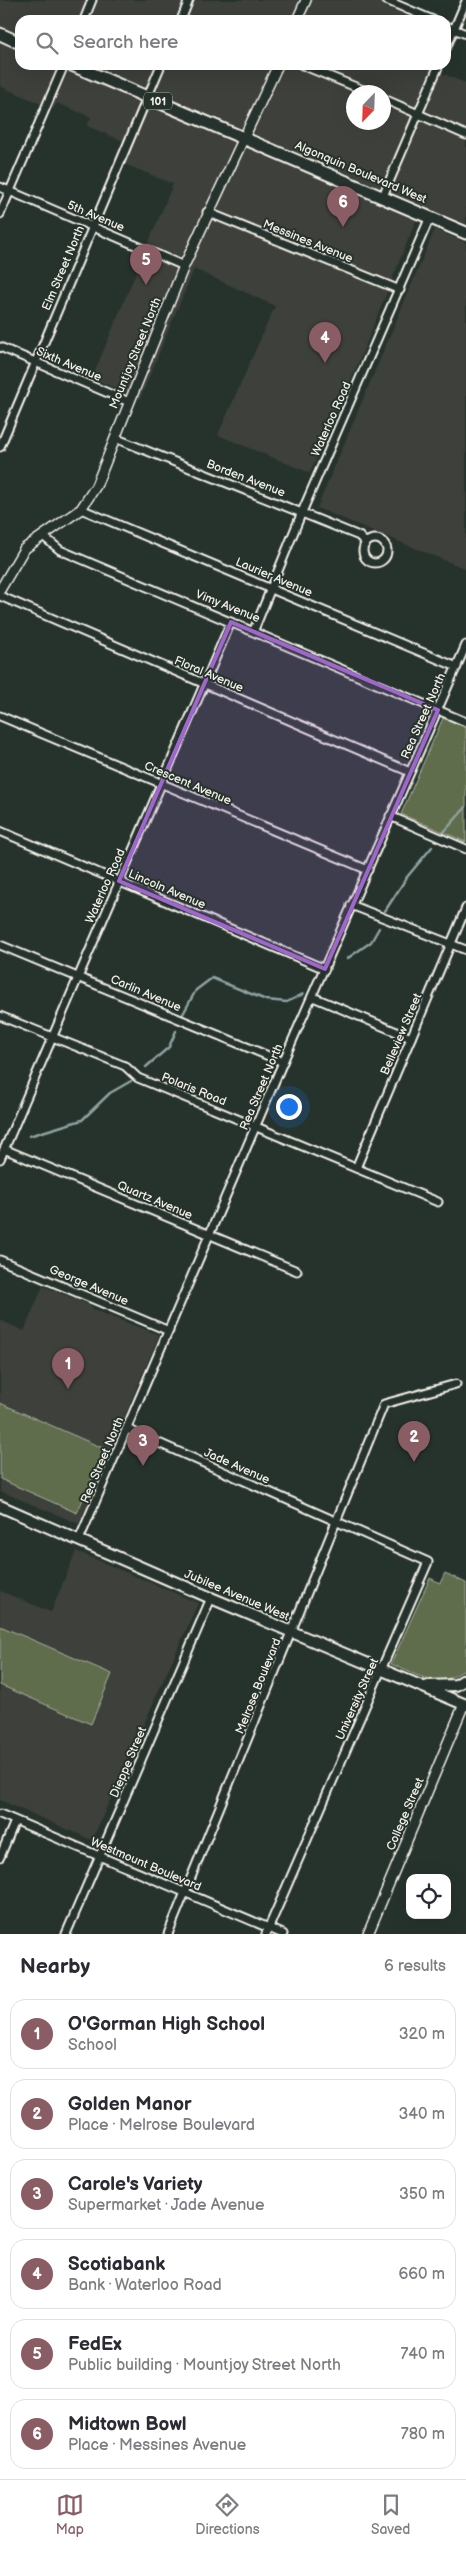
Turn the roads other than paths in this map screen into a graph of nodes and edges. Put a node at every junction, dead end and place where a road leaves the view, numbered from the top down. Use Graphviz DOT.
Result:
graph roads {
  1 [pos="92,0"];
  2 [pos="189,0"];
  3 [pos="306,0"];
  4 [pos="386,0"];
  5 [pos="466,1"];
  6 [pos="86,15"];
  7 [pos="183,15"];
  8 [pos="299,15"];
  9 [pos="421,15"];
  10 [pos="451,28"];
  11 [pos="454,29"];
  12 [pos="0,34"];
  13 [pos="466,34"];
  14 [pos="451,36"];
  15 [pos="15,41"];
  16 [pos="62,70"];
  17 [pos="84,70"];
  18 [pos="160,70"];
  19 [pos="276,70"];
  20 [pos="314,70"];
  21 [pos="437,70"];
  22 [pos="351,85"];
  23 [pos="148,97"];
  24 [pos="391,102"];
  25 [pos="418,114"];
  26 [pos="466,135"];
  27 [pos="245,137"];
  28 [pos="0,187"];
  29 [pos="10,191"];
  30 [pos="383,196"];
  31 [pos="207,212"];
  32 [pos="0,214"];
  33 [pos="430,217"];
  34 [pos="93,226"];
  35 [pos="466,233"];
  36 [pos="184,266"];
  37 [pos="400,290"];
  38 [pos="0,347"];
  39 [pos="36,362"];
  40 [pos="129,402"];
  41 [pos="115,438"];
  42 [pos="0,447"];
  43 [pos="81,509"];
  44 [pos="302,512"];
  45 [pos="43,536"];
  46 [pos="366,543"];
  47 [pos="1,587"];
  48 [pos="272,589"];
  49 [pos="0,596"];
  50 [pos="231,622"];
  51 [pos="254,630"];
  52 [pos="466,645"];
  53 [pos="457,667"];
  54 [pos="205,684"];
  55 [pos="438,710"];
  56 [pos="0,716"];
  57 [pos="466,722"];
  58 [pos="410,772"];
  59 [pos="162,785"];
  60 [pos="390,816"];
  61 [pos="0,831"];
  62 [pos="466,849"];
  63 [pos="368,870"];
  64 [pos="119,881"];
  65 [pos="351,905"];
  66 [pos="466,908"];
  67 [pos="451,944"];
  68 [pos="0,945"];
  69 [pos="466,950"];
  70 [pos="325,969"];
  71 [pos="77,977"];
  72 [pos="313,997"];
  73 [pos="0,1016"];
  74 [pos="51,1038"];
  75 [pos="411,1038"];
  76 [pos="283,1062"];
  77 [pos="256,1127"];
  78 [pos="4,1149"];
  79 [pos="0,1159"];
  80 [pos="356,1168"];
  81 [pos="438,1202"];
  82 [pos="210,1236"];
  83 [pos="0,1260"];
  84 [pos="297,1271"];
  85 [pos="169,1331"];
  86 [pos="456,1384"];
  87 [pos="127,1429"];
  88 [pos="0,1506"];
  89 [pos="337,1524"];
  90 [pos="80,1540"];
  91 [pos="211,1598"];
  92 [pos="293,1632"];
  93 [pos="383,1669"];
  94 [pos="466,1679"];
  95 [pos="417,1685"];
  96 [pos="465,1703"];
  97 [pos="0,1814"];
  98 [pos="16,1821"];
  99 [pos="99,1856"];
  100 [pos="0,1857"];
  101 [pos="185,1893"];
  102 [pos="267,1931"];
  103 [pos="66,1934"];
  104 [pos="168,1934"];
  105 [pos="283,1934"];
  106 [pos="368,1934"];
  1 -- 6 [label="street"];
  2 -- 7 [label="street"];
  3 -- 8 [label="street"];
  4 -- 9 [label="street"];
  5 -- 11 [label="street"];
  10 -- 11 [label="street"];
  11 -- 13 [label="street"];
  11 -- 14 [label="street"];
  12 -- 15 [label="main road"];
  16 -- 29 [label="street"];
  17 -- 23 [label="main road, 101"];
  18 -- 23 [label="street, Elm Street North"];
  19 -- 27 [label="street, Mountjoy Street North"];
  20 -- 22 [label="street"];
  21 -- 25 [label="street"];
  23 -- 27 [label="main road, 101"];
  23 -- 34 [label="street, Elm Street North"];
  24 -- 25 [label="street"];
  25 -- 26 [label="street"];
  25 -- 30 [label="street"];
  27 -- 30 [label="main road, Algonquin Boulevard West / 101"];
  27 -- 31 [label="street, Mountjoy Street North"];
  28 -- 29 [label="street, 5th Avenue"];
  29 -- 32 [label="street"];
  29 -- 34 [label="street, 5th Avenue"];
  30 -- 33 [label="main road, Algonquin Boulevard West / 101"];
  31 -- 36 [label="street, Mountjoy Street North"];
  31 -- 37 [label="street, Messines Avenue"];
  33 -- 35 [label="main road, Algonquin Boulevard West / 101"];
  33 -- 37 [label="street, Waterloo Road"];
  34 -- 36 [label="street, 5th Avenue"];
  34 -- 39 [label="street, Elm Street North"];
  36 -- 40 [label="street, Mountjoy Street North"];
  37 -- 44 [label="street, Waterloo Road"];
  38 -- 39 [label="street, Sixth Avenue"];
  39 -- 40 [label="street, Sixth Avenue"];
  39 -- 42 [label="street, Elm Street North"];
  40 -- 41 [label="street, Mountjoy Street North"];
  41 -- 43 [label="street, Mountjoy Street North"];
  41 -- 44 [label="street, Borden Avenue"];
  43 -- 45 [label="street, Mountjoy Street North"];
  43 -- 48 [label="street, Laurier Avenue"];
  44 -- 46 [label="street, Borden Avenue"];
  44 -- 48 [label="street, Waterloo Road"];
  45 -- 47 [label="street"];
  45 -- 50 [label="street, Vimy Avenue"];
  48 -- 51 [label="street, Waterloo Road"];
  48 -- 53 [label="street, Laurier Avenue"];
  49 -- 54 [label="street, Floral Avenue"];
  50 -- 51 [label="street, Vimy Avenue"];
  50 -- 54 [label="street, Waterloo Road"];
  51 -- 55 [label="street, Vimy Avenue"];
  52 -- 53 [label="street, Rea Street North"];
  53 -- 55 [label="street, Rea Street North"];
  54 -- 58 [label="street, Floral Avenue"];
  54 -- 59 [label="street, Waterloo Road"];
  55 -- 57 [label="street, Vimy Avenue"];
  55 -- 58 [label="street, Rea Street North"];
  56 -- 59 [label="street, Crescent Avenue"];
  58 -- 60 [label="street, Rea Street North"];
  59 -- 63 [label="street, Crescent Avenue"];
  59 -- 64 [label="street, Waterloo Road"];
  60 -- 62 [label="street"];
  60 -- 63 [label="street, Rea Street North"];
  61 -- 64 [label="street, Lincoln Avenue"];
  63 -- 65 [label="street, Rea Street North"];
  64 -- 70 [label="street, Lincoln Avenue"];
  64 -- 71 [label="street, Waterloo Road"];
  65 -- 67 [label="street"];
  65 -- 70 [label="street, Rea Street North"];
  66 -- 67 [label="street, Belleview Street"];
  67 -- 69 [label="street"];
  67 -- 75 [label="street, Belleview Street"];
  68 -- 71 [label="street, Carlin Avenue"];
  70 -- 72 [label="street, Rea Street North"];
  71 -- 74 [label="street, Waterloo Road"];
  71 -- 76 [label="street, Carlin Avenue"];
  72 -- 75 [label="street"];
  72 -- 76 [label="street, Rea Street North"];
  73 -- 74 [label="street, Polaris Road"];
  74 -- 77 [label="street, Polaris Road"];
  74 -- 78 [label="street, Waterloo Road"];
  75 -- 80 [label="street, Belleview Street"];
  76 -- 77 [label="street, Rea Street North"];
  77 -- 80 [label="street, Polaris Road"];
  77 -- 82 [label="street, Rea Street North"];
  78 -- 79 [label="street, Waterloo Road"];
  78 -- 82 [label="street, Quartz Avenue"];
  80 -- 81 [label="street, Polaris Road"];
  82 -- 84 [label="street, Quartz Avenue"];
  82 -- 85 [label="street, Rea Street North"];
  83 -- 85 [label="street, George Avenue"];
  85 -- 87 [label="street, Rea Street North"];
  86 -- 89 [label="street, Melrose Boulevard"];
  87 -- 89 [label="street, Jade Avenue"];
  87 -- 90 [label="street, Rea Street North"];
  88 -- 90 [label="main road, Jubilee Avenue West"];
  89 -- 92 [label="street, Melrose Boulevard"];
  89 -- 93 [label="street, University Street"];
  90 -- 91 [label="main road, Jubilee Avenue West"];
  91 -- 92 [label="main road, Jubilee Avenue West"];
  91 -- 99 [label="street, Dieppe Street"];
  92 -- 93 [label="main road, Jubilee Avenue West"];
  92 -- 101 [label="street, Melrose Boulevard"];
  93 -- 95 [label="main road, Jubilee Avenue West"];
  93 -- 102 [label="street, University Street"];
  94 -- 95 [label="main road"];
  95 -- 96 [label="main road, Jubilee Avenue West"];
  96 -- 106 [label="street, College Street"];
  97 -- 98 [label="street, Westmount Boulevard"];
  98 -- 99 [label="street, Westmount Boulevard"];
  98 -- 100 [label="street"];
  99 -- 101 [label="street, Westmount Boulevard"];
  99 -- 103 [label="street, Dieppe Street"];
  101 -- 102 [label="street, Westmount Boulevard"];
  101 -- 104 [label="street, Melrose Boulevard"];
  102 -- 105 [label="street, Westmount Boulevard"];
}
